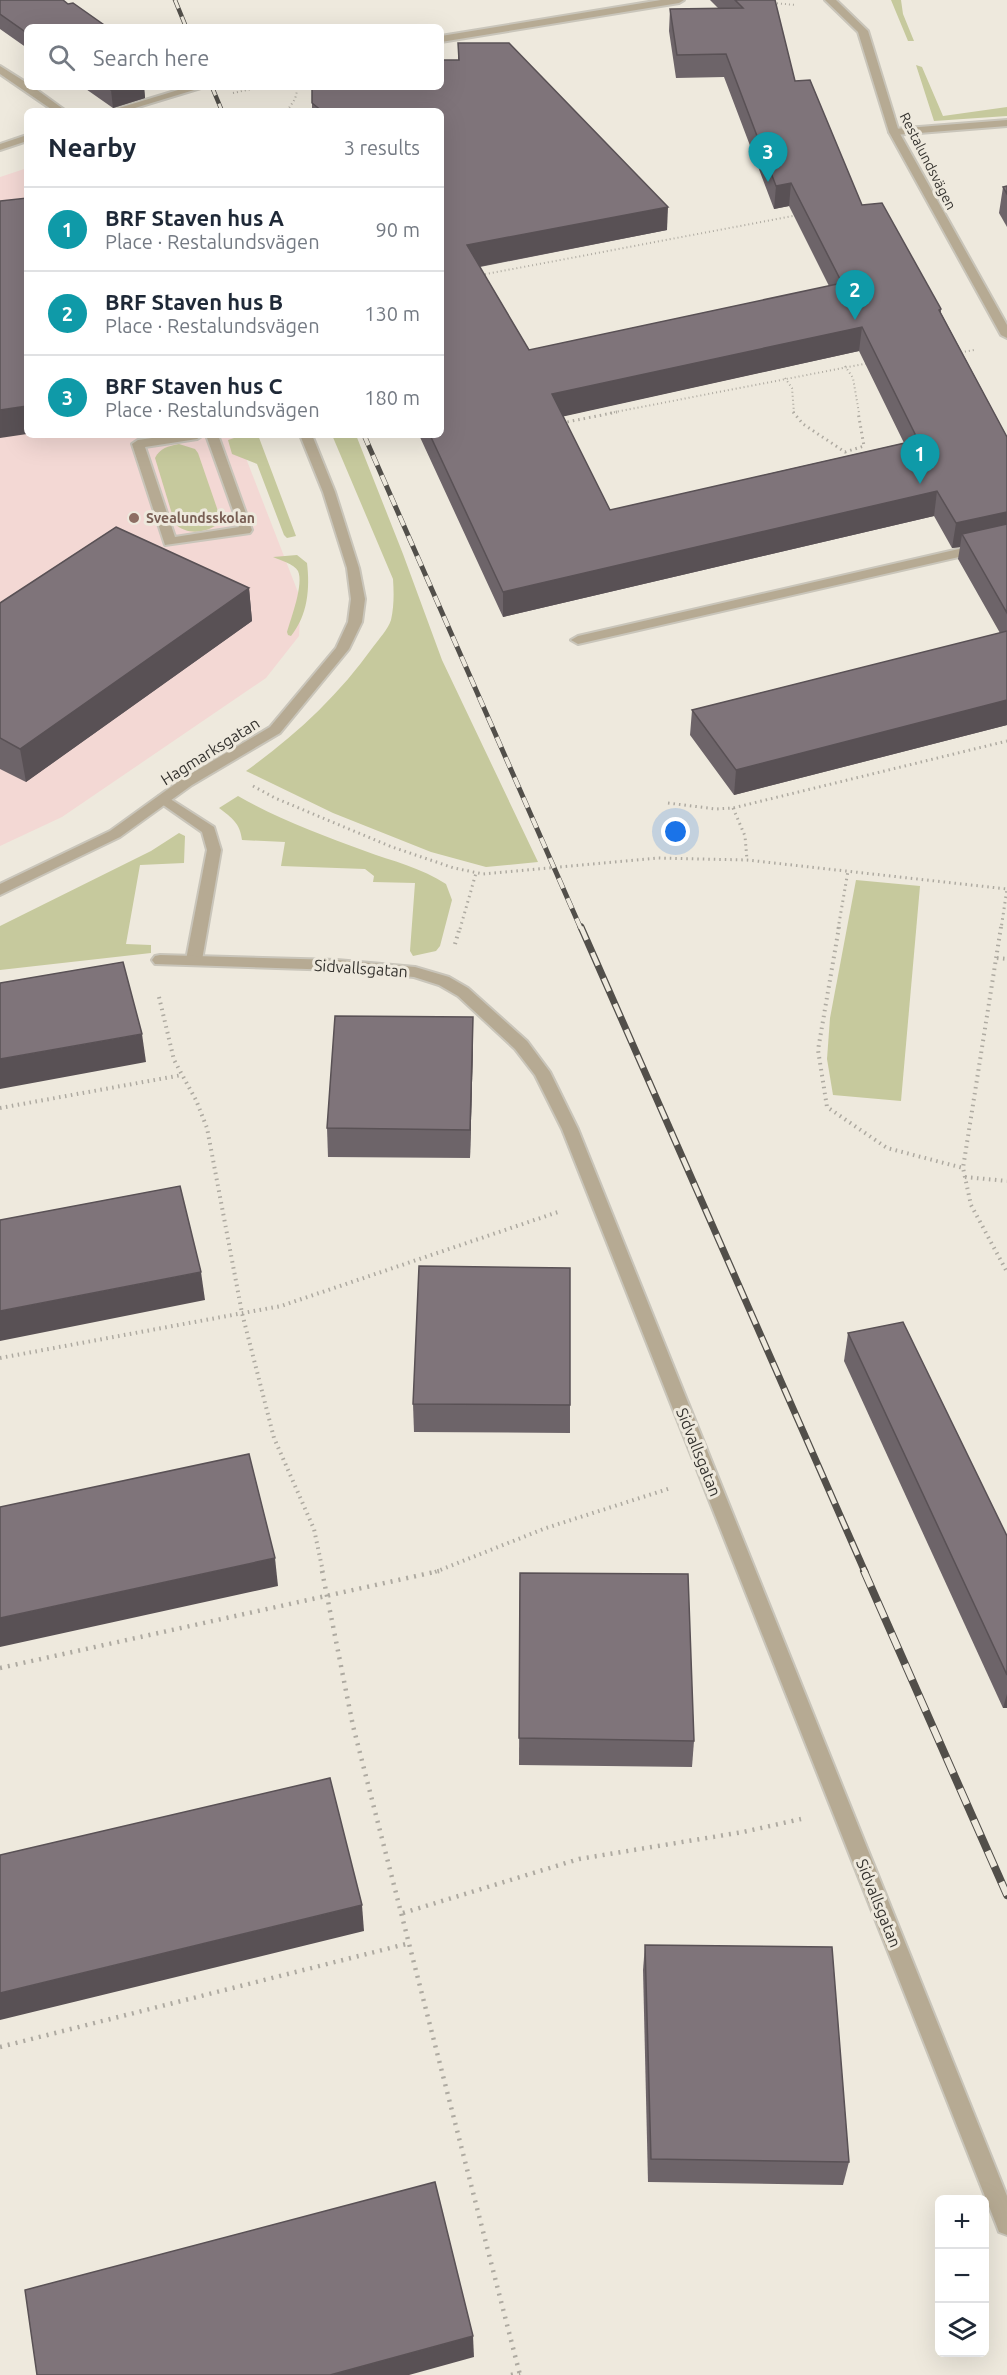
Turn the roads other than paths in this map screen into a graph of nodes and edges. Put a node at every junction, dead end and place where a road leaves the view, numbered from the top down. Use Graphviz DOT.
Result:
graph roads {
  1 [pos="679,0"];
  2 [pos="830,0"];
  3 [pos="444,39"];
  4 [pos="0,69"];
  5 [pos="24,85"];
  6 [pos="31,90"];
  7 [pos="188,90"];
  8 [pos="58,108"];
  9 [pos="125,108"];
  10 [pos="1007,123"];
  11 [pos="894,132"];
  12 [pos="24,139"];
  13 [pos="0,147"];
  14 [pos="1007,335"];
  15 [pos="178,438"];
  16 [pos="213,438"];
  17 [pos="307,438"];
  18 [pos="1007,542"];
  19 [pos="578,640"];
  20 [pos="164,799"];
  21 [pos="0,890"];
  22 [pos="160,960"];
  23 [pos="194,960"];
  24 [pos="1007,2224"];
  1 -- 3 [label="street"];
  2 -- 11 [label="street, Restalundsvägen"];
  4 -- 5 [label="street"];
  6 -- 8 [label="street"];
  7 -- 9 [label="street"];
  10 -- 11 [label="street"];
  11 -- 14 [label="street, Restalundsvägen"];
  12 -- 13 [label="street"];
  15 -- 16 [label="street"];
  17 -- 20 [label="street, Hagmarksgatan"];
  18 -- 19 [label="street"];
  20 -- 21 [label="street, Hagmarksgatan"];
  20 -- 23 [label="street"];
  22 -- 23 [label="street, Sidvallsgatan"];
  23 -- 24 [label="street, Sidvallsgatan"];
}
